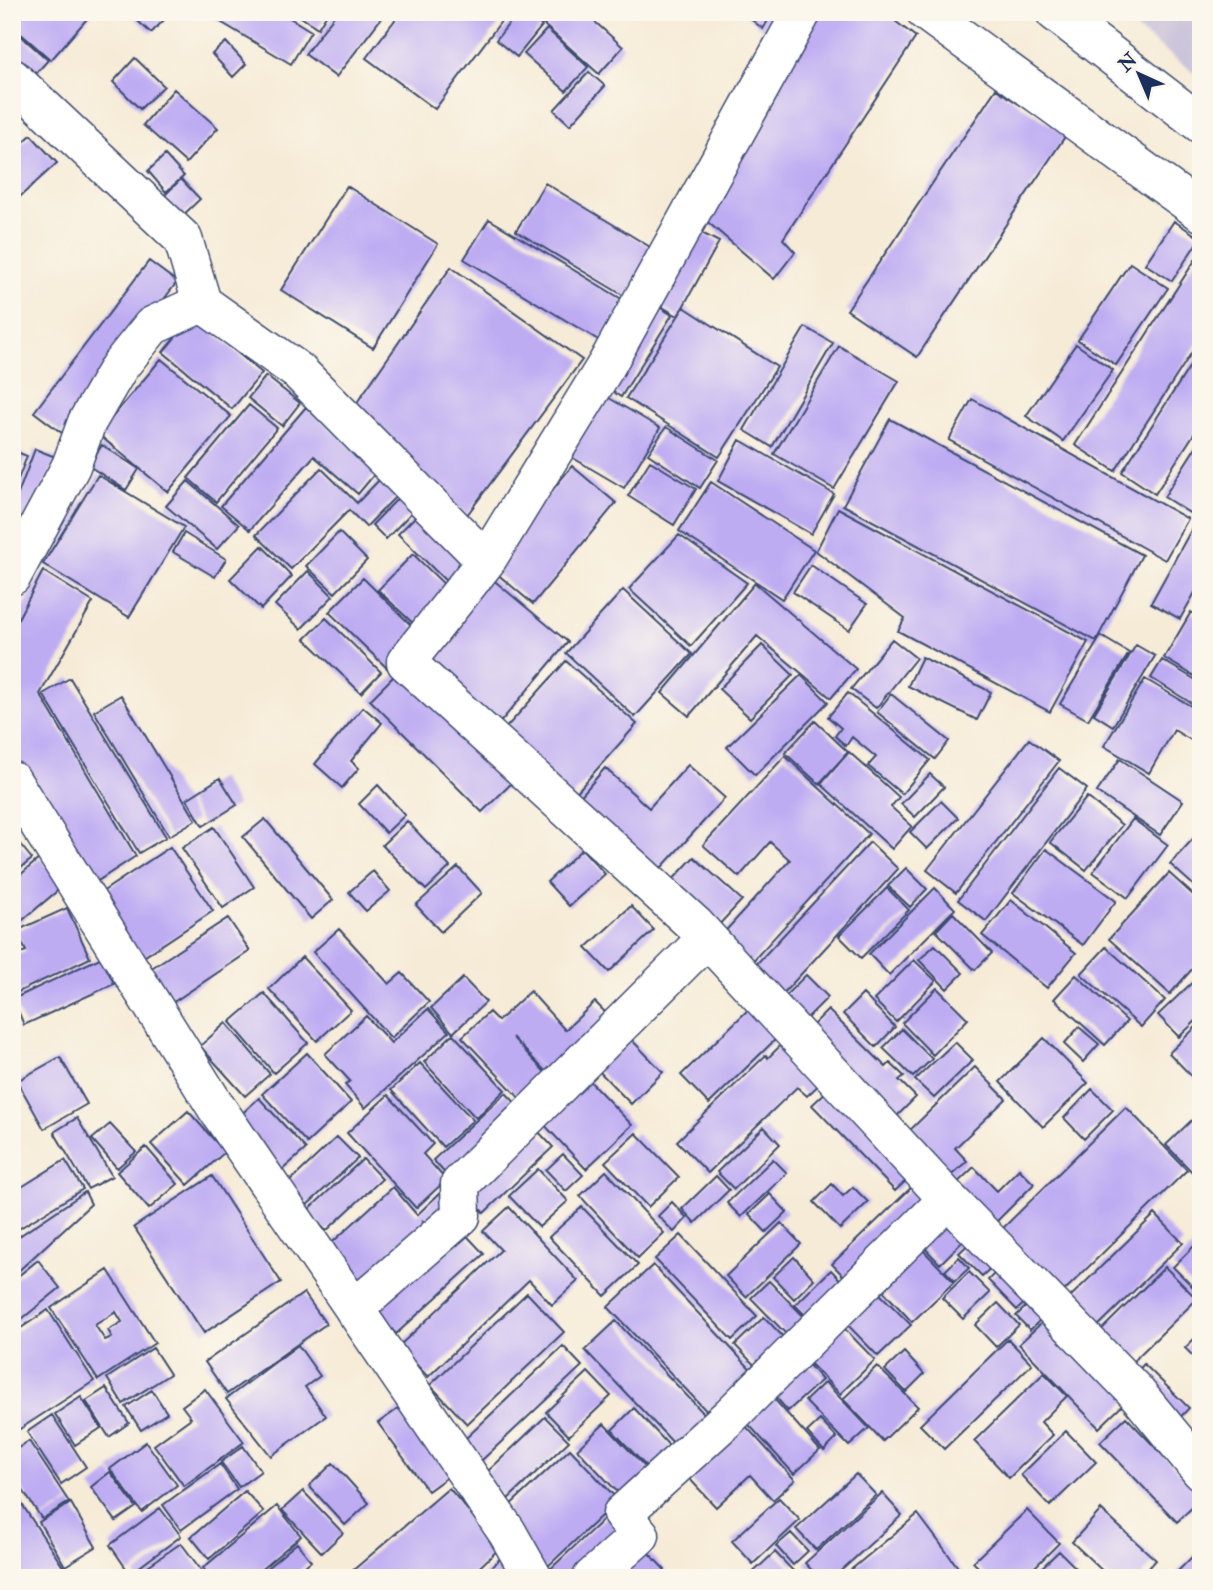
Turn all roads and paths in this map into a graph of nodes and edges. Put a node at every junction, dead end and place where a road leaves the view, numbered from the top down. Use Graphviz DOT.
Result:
graph roads {
  1 [pos="802,12"];
  2 [pos="926,12"];
  3 [pos="1055,12"];
  4 [pos="12,78"];
  5 [pos="1201,124"];
  6 [pos="1201,212"];
  7 [pos="202,303"];
  8 [pos="485,561"];
  9 [pos="12,576"];
  10 [pos="12,781"];
  11 [pos="707,938"];
  12 [pos="948,1199"];
  13 [pos="354,1309"];
  14 [pos="1201,1471"];
  15 [pos="533,1578"];
  16 [pos="592,1578"];
  1 -- 8 [label="street"];
  2 -- 6 [label="street"];
  3 -- 5 [label="street"];
  4 -- 7 [label="street"];
  7 -- 8 [label="street"];
  7 -- 9 [label="street"];
  8 -- 11 [label="street"];
  10 -- 13 [label="street"];
  11 -- 12 [label="street"];
  11 -- 13 [label="street"];
  12 -- 14 [label="street"];
  12 -- 16 [label="street"];
  13 -- 15 [label="street"];
}
